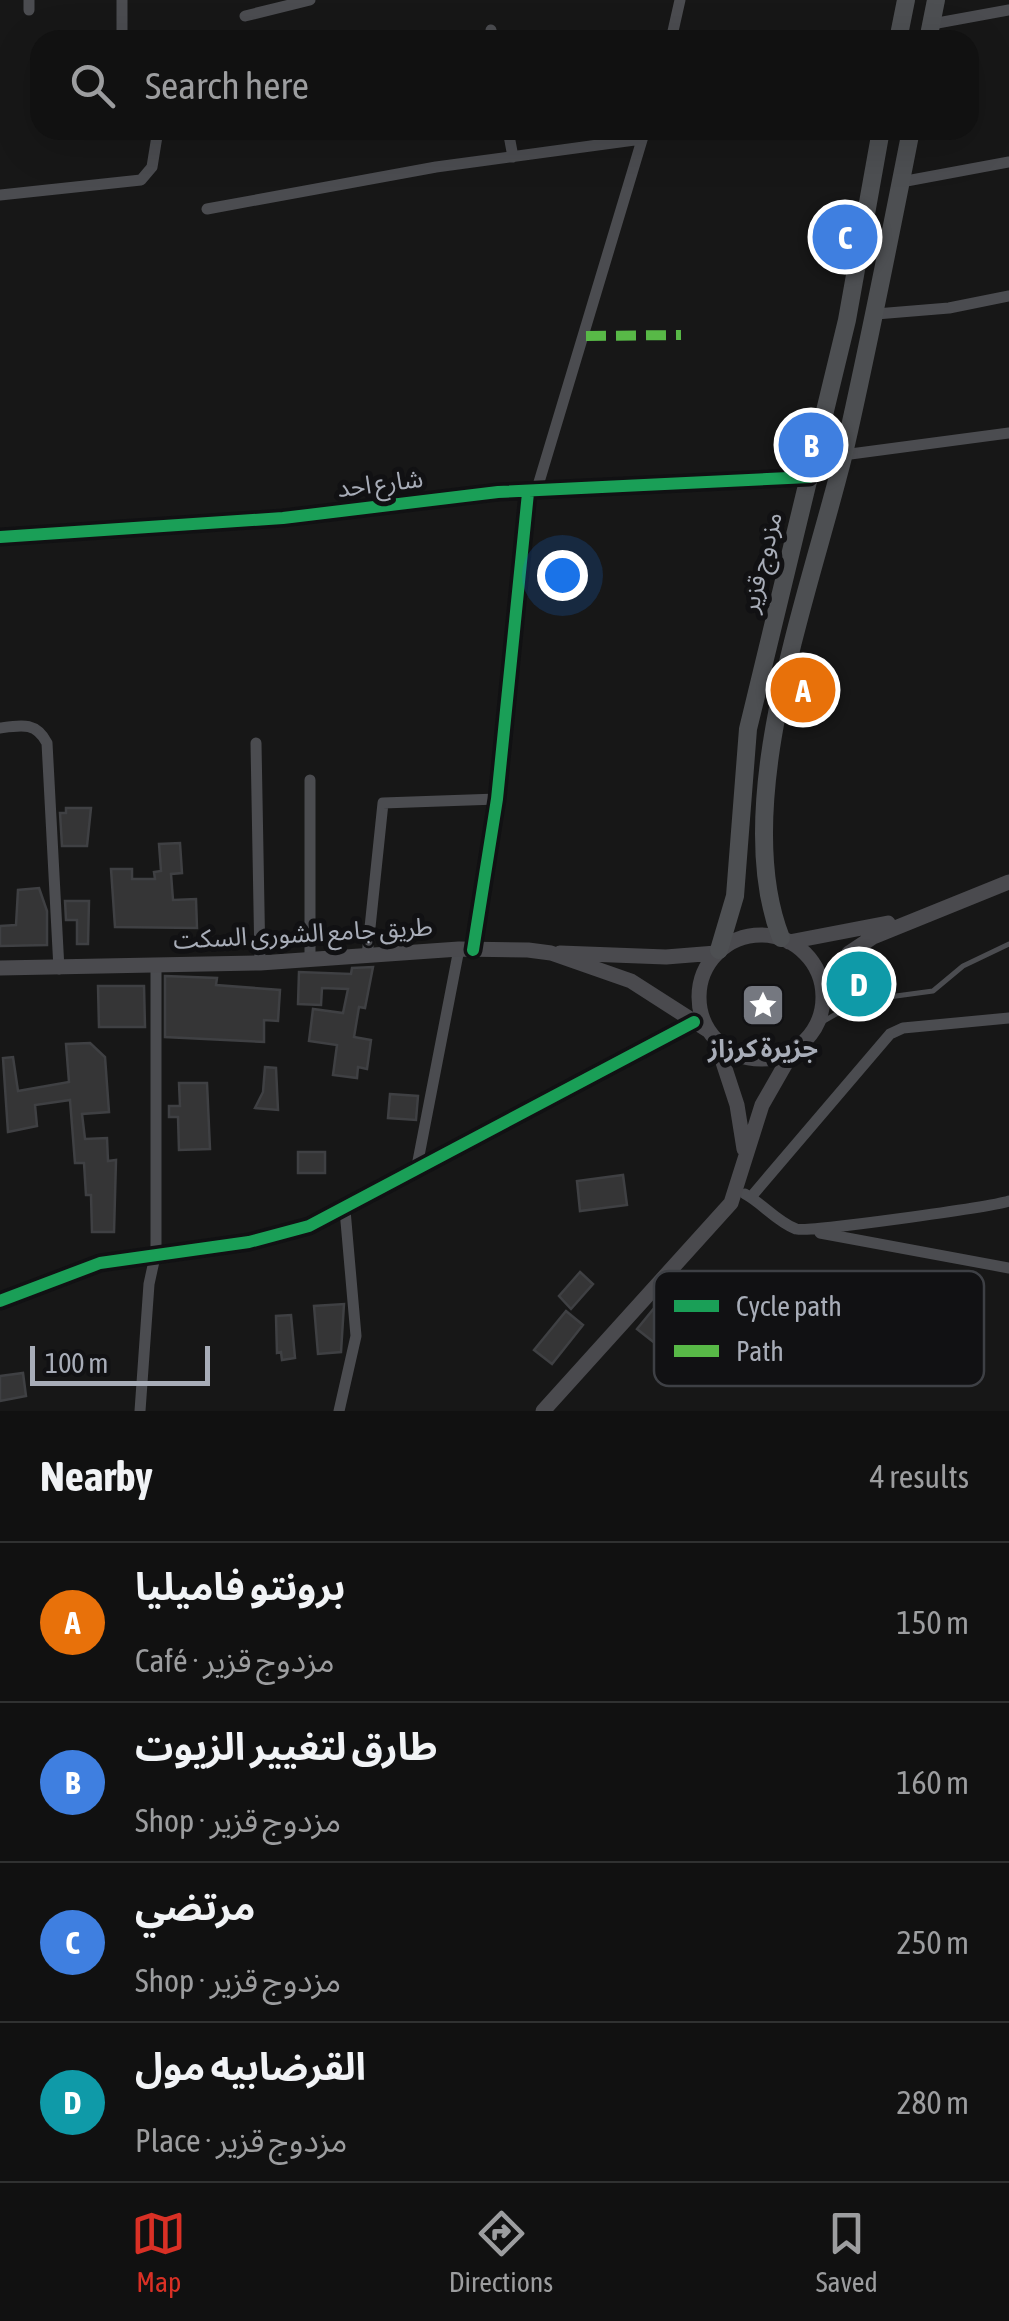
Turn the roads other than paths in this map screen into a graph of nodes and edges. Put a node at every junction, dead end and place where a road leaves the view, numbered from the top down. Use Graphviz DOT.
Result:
graph roads {
  1 [pos="122,0"];
  2 [pos="310,0"];
  3 [pos="680,0"];
  4 [pos="906,0"];
  5 [pos="936,0"];
  6 [pos="1009,10"];
  7 [pos="245,16"];
  8 [pos="122,30"];
  9 [pos="672,30"];
  10 [pos="900,30"];
  11 [pos="930,30"];
  12 [pos="937,30"];
  13 [pos="156,140"];
  14 [pos="510,140"];
  15 [pos="609,140"];
  16 [pos="641,140"];
  17 [pos="879,140"];
  18 [pos="909,140"];
  19 [pos="513,157"];
  20 [pos="1009,162"];
  21 [pos="900,182"];
  22 [pos="0,194"];
  23 [pos="208,208"];
  24 [pos="1009,296"];
  25 [pos="876,314"];
  26 [pos="826,411"];
  27 [pos="852,416"];
  28 [pos="1009,433"];
  29 [pos="843,455"];
  30 [pos="809,477"];
  31 [pos="532,492"];
  32 [pos="0,537"];
  33 [pos="0,728"];
  34 [pos="256,743"];
  35 [pos="310,780"];
  36 [pos="497,799"];
  37 [pos="1009,882"];
  38 [pos="931,913"];
  39 [pos="785,940"];
  40 [pos="1009,944"];
  41 [pos="466,949"];
  42 [pos="718,952"];
  43 [pos="551,954"];
  44 [pos="367,956"];
  45 [pos="310,960"];
  46 [pos="260,964"];
  47 [pos="156,966"];
  48 [pos="0,968"];
  49 [pos="60,969"];
  50 [pos="822,996"];
  51 [pos="1009,1018"];
  52 [pos="694,1022"];
  53 [pos="815,1026"];
  54 [pos="712,1035"];
  55 [pos="794,1049"];
  56 [pos="745,1164"];
  57 [pos="418,1166"];
  58 [pos="743,1194"];
  59 [pos="1009,1201"];
  60 [pos="345,1210"];
  61 [pos="810,1232"];
  62 [pos="156,1252"];
  63 [pos="1009,1268"];
  64 [pos="671,1271"];
  65 [pos="654,1289"];
  66 [pos="0,1302"];
  67 [pos="140,1411"];
  68 [pos="340,1411"];
  69 [pos="543,1411"];
  1 -- 8 [label="street"];
  2 -- 7 [label="street"];
  3 -- 9 [label="street"];
  4 -- 10 [label="main road"];
  5 -- 11 [label="main road"];
  6 -- 12 [label="street"];
  13 -- 22 [label="street"];
  14 -- 19 [label="street"];
  15 -- 19 [label="street"];
  16 -- 31 [label="street"];
  17 -- 26 [label="main road, مزدوج قزير"];
  18 -- 21 [label="main road"];
  19 -- 23 [label="street"];
  20 -- 21 [label="street"];
  21 -- 25 [label="main road"];
  24 -- 25 [label="street"];
  25 -- 27 [label="main road"];
  26 -- 27 [label="main road"];
  26 -- 30 [label="main road, مزدوج قزير"];
  27 -- 29 [label="main road"];
  28 -- 29 [label="street"];
  29 -- 39 [label="main road"];
  30 -- 31 [label="main road, شارع احد"];
  30 -- 42 [label="main road, مزدوج قزير"];
  31 -- 32 [label="main road, شارع احد"];
  31 -- 36 [label="street"];
  33 -- 49 [label="street"];
  34 -- 46 [label="street"];
  35 -- 45 [label="street"];
  36 -- 41 [label="street"];
  36 -- 44 [label="street"];
  37 -- 38 [label="main road"];
  38 -- 39 [label="main road"];
  38 -- 50 [label="main road"];
  39 -- 42 [label="main road"];
  39 -- 50 [label="main road"];
  40 -- 53 [label="lane"];
  41 -- 43 [label="main road, طريق جامع الشورى السكت"];
  41 -- 44 [label="main road, طريق جامع الشورى السكت"];
  41 -- 57 [label="street"];
  42 -- 43 [label="main road"];
  42 -- 54 [label="main road"];
  43 -- 52 [label="main road, طريق جامع الشورى السكت"];
  44 -- 45 [label="main road, طريق جامع الشورى السكت"];
  45 -- 46 [label="main road, طريق جامع الشورى السكت"];
  46 -- 47 [label="main road, طريق جامع الشورى السكت"];
  47 -- 49 [label="main road, طريق جامع الشورى السكت"];
  47 -- 62 [label="street"];
  48 -- 49 [label="main road, طريق جامع الشورى السكت"];
  50 -- 53 [label="main road"];
  51 -- 58 [label="street"];
  52 -- 54 [label="main road, طريق جامع الشورى السكت"];
  52 -- 57 [label="street"];
  53 -- 55 [label="main road"];
  54 -- 55 [label="main road"];
  54 -- 56 [label="main road"];
  55 -- 56 [label="main road"];
  56 -- 58 [label="main road"];
  57 -- 60 [label="street"];
  58 -- 61 [label="street"];
  58 -- 64 [label="main road"];
  59 -- 61 [label="street"];
  60 -- 62 [label="street"];
  60 -- 68 [label="street"];
  61 -- 63 [label="street"];
  62 -- 66 [label="street"];
  62 -- 67 [label="street"];
  65 -- 69 [label="main road"];
}
